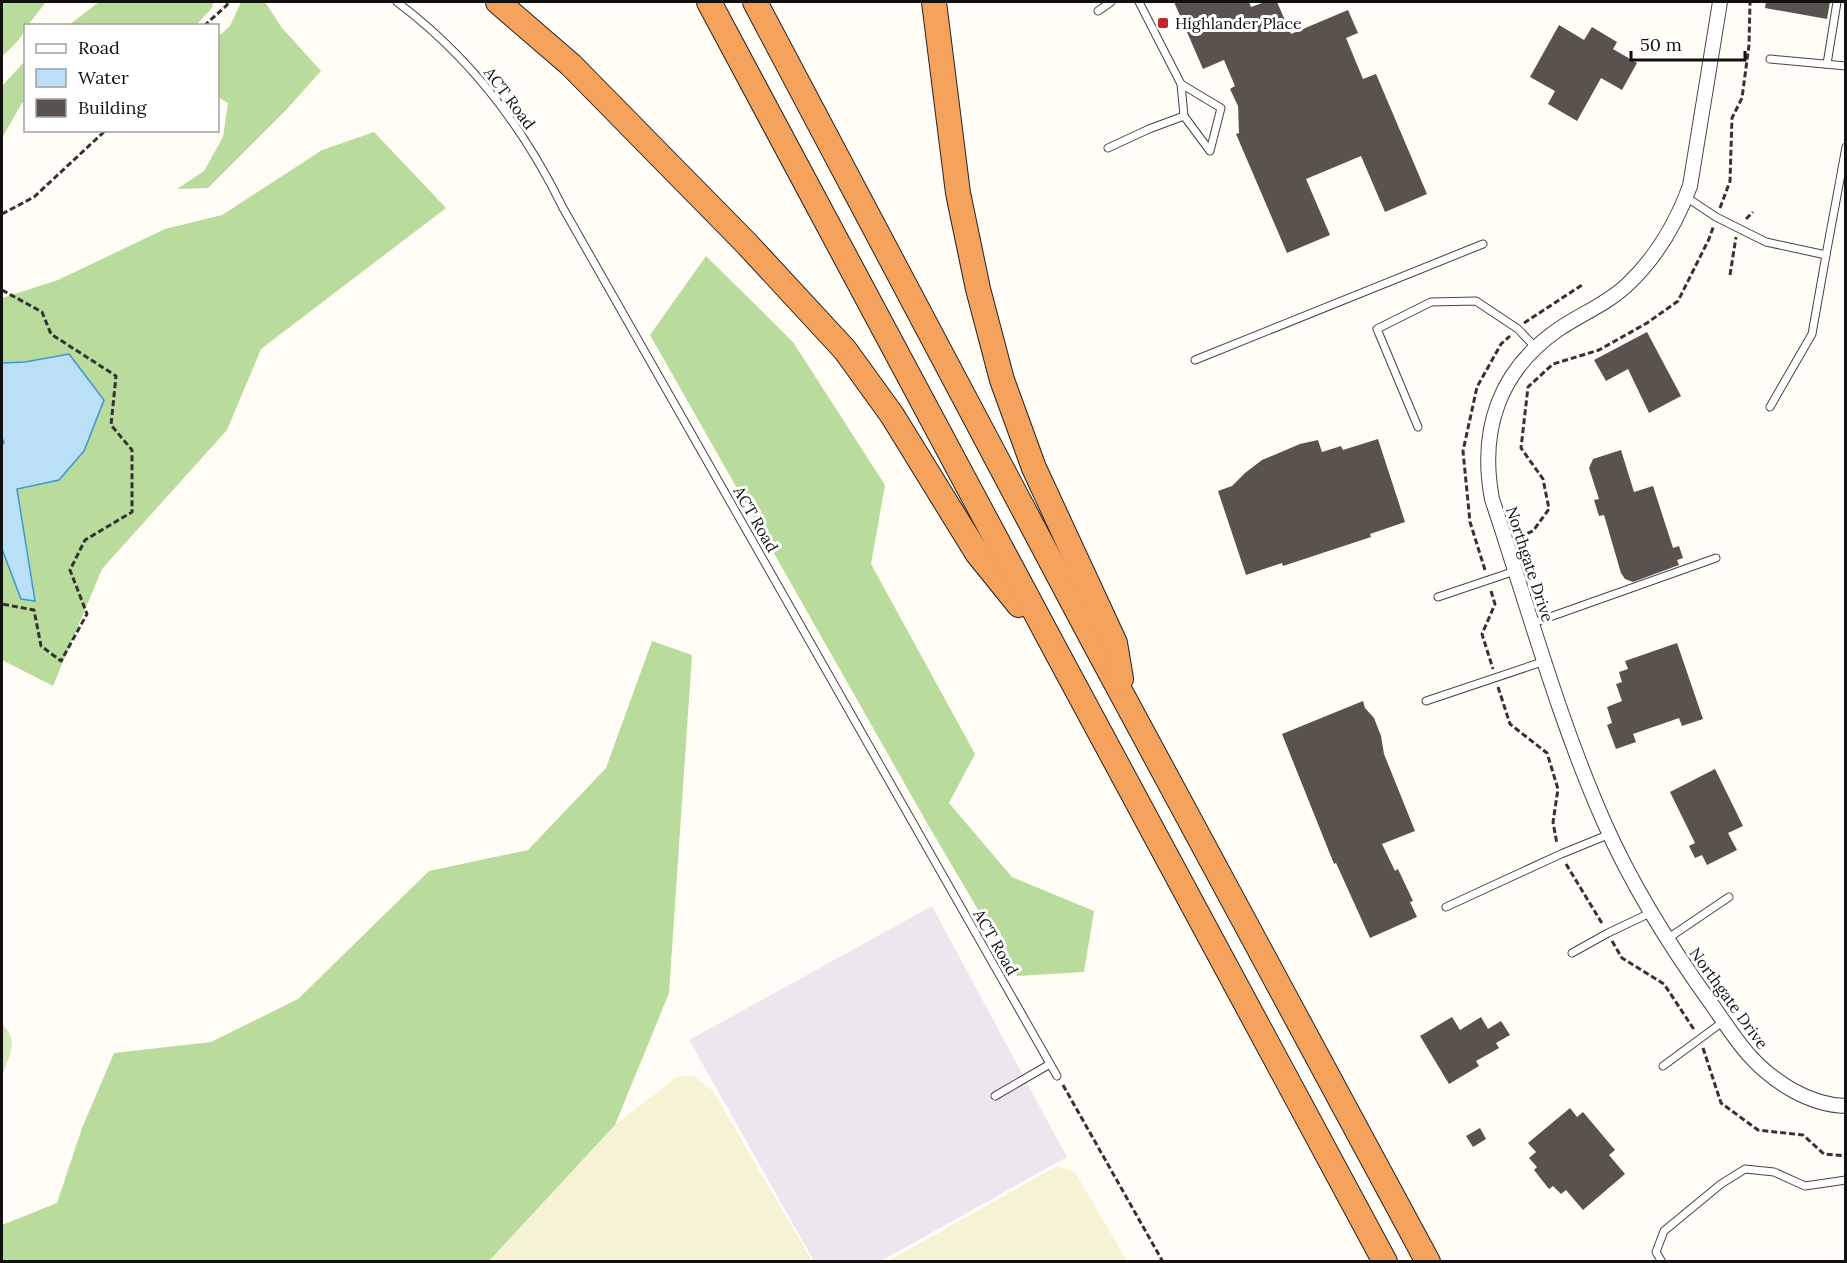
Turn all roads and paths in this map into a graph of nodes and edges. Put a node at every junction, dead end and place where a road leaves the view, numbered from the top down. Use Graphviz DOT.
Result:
graph roads {
  1 [pos="228,2"];
  2 [pos="398,2"];
  3 [pos="498,2"];
  4 [pos="709,2"];
  5 [pos="755,2"];
  6 [pos="934,2"];
  7 [pos="1112,2"];
  8 [pos="1139,2"];
  9 [pos="1720,2"];
  10 [pos="1837,2"];
  11 [pos="1098,11"];
  12 [pos="206,24"];
  13 [pos="1770,59"];
  14 [pos="1827,64"];
  15 [pos="1845,66"];
  16 [pos="1181,84"];
  17 [pos="1184,117"];
  18 [pos="104,132"];
  19 [pos="1845,147"];
  20 [pos="1108,148"];
  21 [pos="1686,197"];
  22 [pos="2,214"];
  23 [pos="1483,244"];
  24 [pos="1826,255"];
  25 [pos="2,291"];
  26 [pos="1535,347"];
  27 [pos="1195,360"];
  28 [pos="1770,407"];
  29 [pos="1418,427"];
  30 [pos="1716,558"];
  31 [pos="1515,571"];
  32 [pos="1488,581"];
  33 [pos="1438,597"];
  34 [pos="2,604"];
  35 [pos="1533,623"];
  36 [pos="1056,651"];
  37 [pos="1545,661"];
  38 [pos="1496,679"];
  39 [pos="1124,699"];
  40 [pos="1426,701"];
  41 [pos="1610,834"];
  42 [pos="1561,854"];
  43 [pos="1729,897"];
  44 [pos="1446,907"];
  45 [pos="1650,913"];
  46 [pos="1608,933"];
  47 [pos="1667,939"];
  48 [pos="1572,954"];
  49 [pos="1724,1021"];
  50 [pos="1701,1040"];
  51 [pos="1050,1064"];
  52 [pos="1663,1066"];
  53 [pos="1057,1076"];
  54 [pos="995,1096"];
  55 [pos="1845,1106"];
  56 [pos="1845,1156"];
  57 [pos="1845,1180"];
  58 [pos="1163,1262"];
  59 [pos="1385,1262"];
  60 [pos="1428,1262"];
  61 [pos="1662,1262"];
  1 -- 12 [label="path"];
  2 -- 51 [label="lane, ACT Road"];
  3 -- 36 [label="highway"];
  4 -- 36 [label="highway"];
  5 -- 39 [label="highway"];
  6 -- 39 [label="highway"];
  7 -- 11 [label="lane"];
  8 -- 16 [label="lane"];
  9 -- 21 [label="street, Northgate Drive"];
  10 -- 14 [label="lane"];
  13 -- 14 [label="lane"];
  14 -- 15 [label="lane"];
  16 -- 17 [label="lane"];
  16 -- 17 [label="lane"];
  17 -- 20 [label="lane"];
  18 -- 22 [label="path"];
  19 -- 24 [label="lane"];
  21 -- 24 [label="lane"];
  21 -- 26 [label="street, Northgate Drive"];
  23 -- 27 [label="lane"];
  24 -- 28 [label="lane"];
  25 -- 34 [label="path"];
  26 -- 29 [label="lane"];
  26 -- 31 [label="street, Northgate Drive"];
  30 -- 35 [label="lane"];
  31 -- 32 [label="lane"];
  31 -- 35 [label="street, Northgate Drive"];
  32 -- 33 [label="lane"];
  32 -- 38 [label="path"];
  35 -- 37 [label="street, Northgate Drive"];
  36 -- 59 [label="highway"];
  37 -- 38 [label="lane"];
  37 -- 41 [label="street, Northgate Drive"];
  38 -- 40 [label="lane"];
  38 -- 42 [label="path"];
  39 -- 60 [label="highway"];
  41 -- 42 [label="lane"];
  41 -- 45 [label="street, Northgate Drive"];
  42 -- 44 [label="lane"];
  42 -- 46 [label="path"];
  43 -- 47 [label="lane"];
  45 -- 46 [label="lane"];
  45 -- 47 [label="street, Northgate Drive"];
  46 -- 48 [label="lane"];
  46 -- 50 [label="path"];
  47 -- 49 [label="street, Northgate Drive"];
  49 -- 50 [label="lane"];
  49 -- 55 [label="street, Northgate Drive"];
  50 -- 52 [label="lane"];
  50 -- 56 [label="path"];
  51 -- 53 [label="lane, ACT Road"];
  51 -- 54 [label="lane"];
  53 -- 58 [label="path"];
  57 -- 61 [label="lane"];
}
